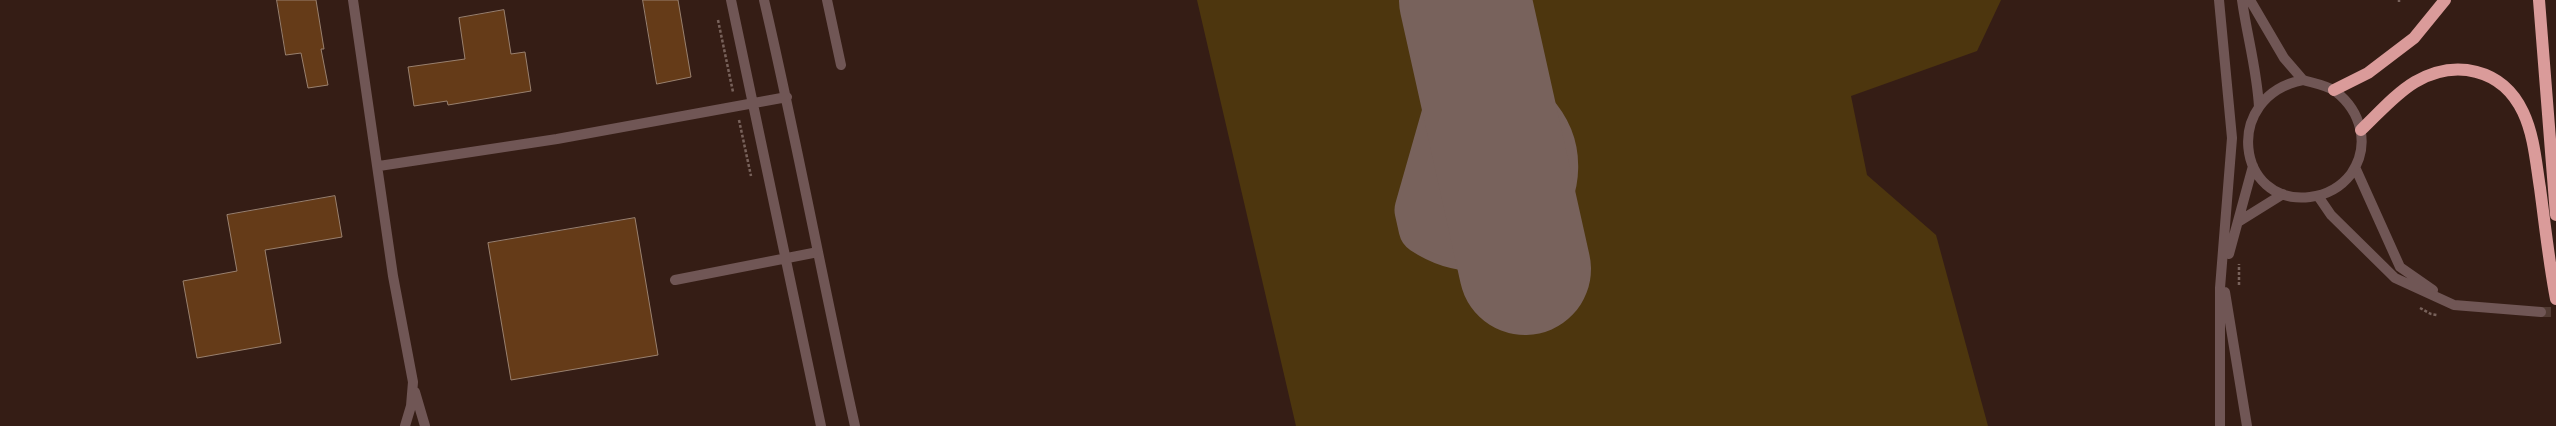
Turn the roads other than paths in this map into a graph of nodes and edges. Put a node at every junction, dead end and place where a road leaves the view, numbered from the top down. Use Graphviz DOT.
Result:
graph roads {
  1 [pos="353,0"];
  2 [pos="731,0"];
  3 [pos="764,0"];
  4 [pos="827,0"];
  5 [pos="2219,0"];
  6 [pos="2242,0"];
  7 [pos="2250,0"];
  8 [pos="2445,0"];
  9 [pos="2540,0"];
  10 [pos="841,64"];
  11 [pos="2303,80"];
  12 [pos="2334,90"];
  13 [pos="787,97"];
  14 [pos="755,104"];
  15 [pos="2258,107"];
  16 [pos="2361,130"];
  17 [pos="379,166"];
  18 [pos="2253,166"];
  19 [pos="2355,167"];
  20 [pos="2283,194"];
  21 [pos="2318,196"];
  22 [pos="2556,215"];
  23 [pos="2238,222"];
  24 [pos="818,252"];
  25 [pos="786,259"];
  26 [pos="675,280"];
  27 [pos="2556,299"];
  28 [pos="2454,305"];
  29 [pos="2541,312"];
  30 [pos="413,382"];
  31 [pos="405,426"];
  32 [pos="425,426"];
  33 [pos="821,426"];
  34 [pos="855,426"];
  35 [pos="2220,426"];
  36 [pos="2247,426"];
  1 -- 17 [label="street"];
  2 -- 14 [label="street"];
  3 -- 13 [label="street"];
  4 -- 10 [label="street"];
  5 -- 35 [label="street"];
  6 -- 15 [label="street"];
  7 -- 11 [label="street"];
  8 -- 12 [label="highway"];
  9 -- 22 [label="highway"];
  11 -- 12 [label="street"];
  11 -- 15 [label="street"];
  12 -- 16 [label="street"];
  13 -- 14 [label="street"];
  13 -- 24 [label="street"];
  14 -- 17 [label="street"];
  14 -- 25 [label="street"];
  15 -- 18 [label="street"];
  16 -- 19 [label="street"];
  16 -- 27 [label="highway"];
  17 -- 30 [label="street"];
  18 -- 20 [label="street"];
  18 -- 23 [label="street"];
  19 -- 21 [label="street"];
  19 -- 28 [label="street"];
  20 -- 21 [label="street"];
  20 -- 23 [label="street"];
  21 -- 28 [label="street"];
  23 -- 36 [label="street"];
  24 -- 25 [label="street"];
  24 -- 34 [label="street"];
  25 -- 26 [label="street"];
  25 -- 33 [label="street"];
  28 -- 29 [label="street"];
  30 -- 31 [label="street"];
  30 -- 32 [label="street"];
}
